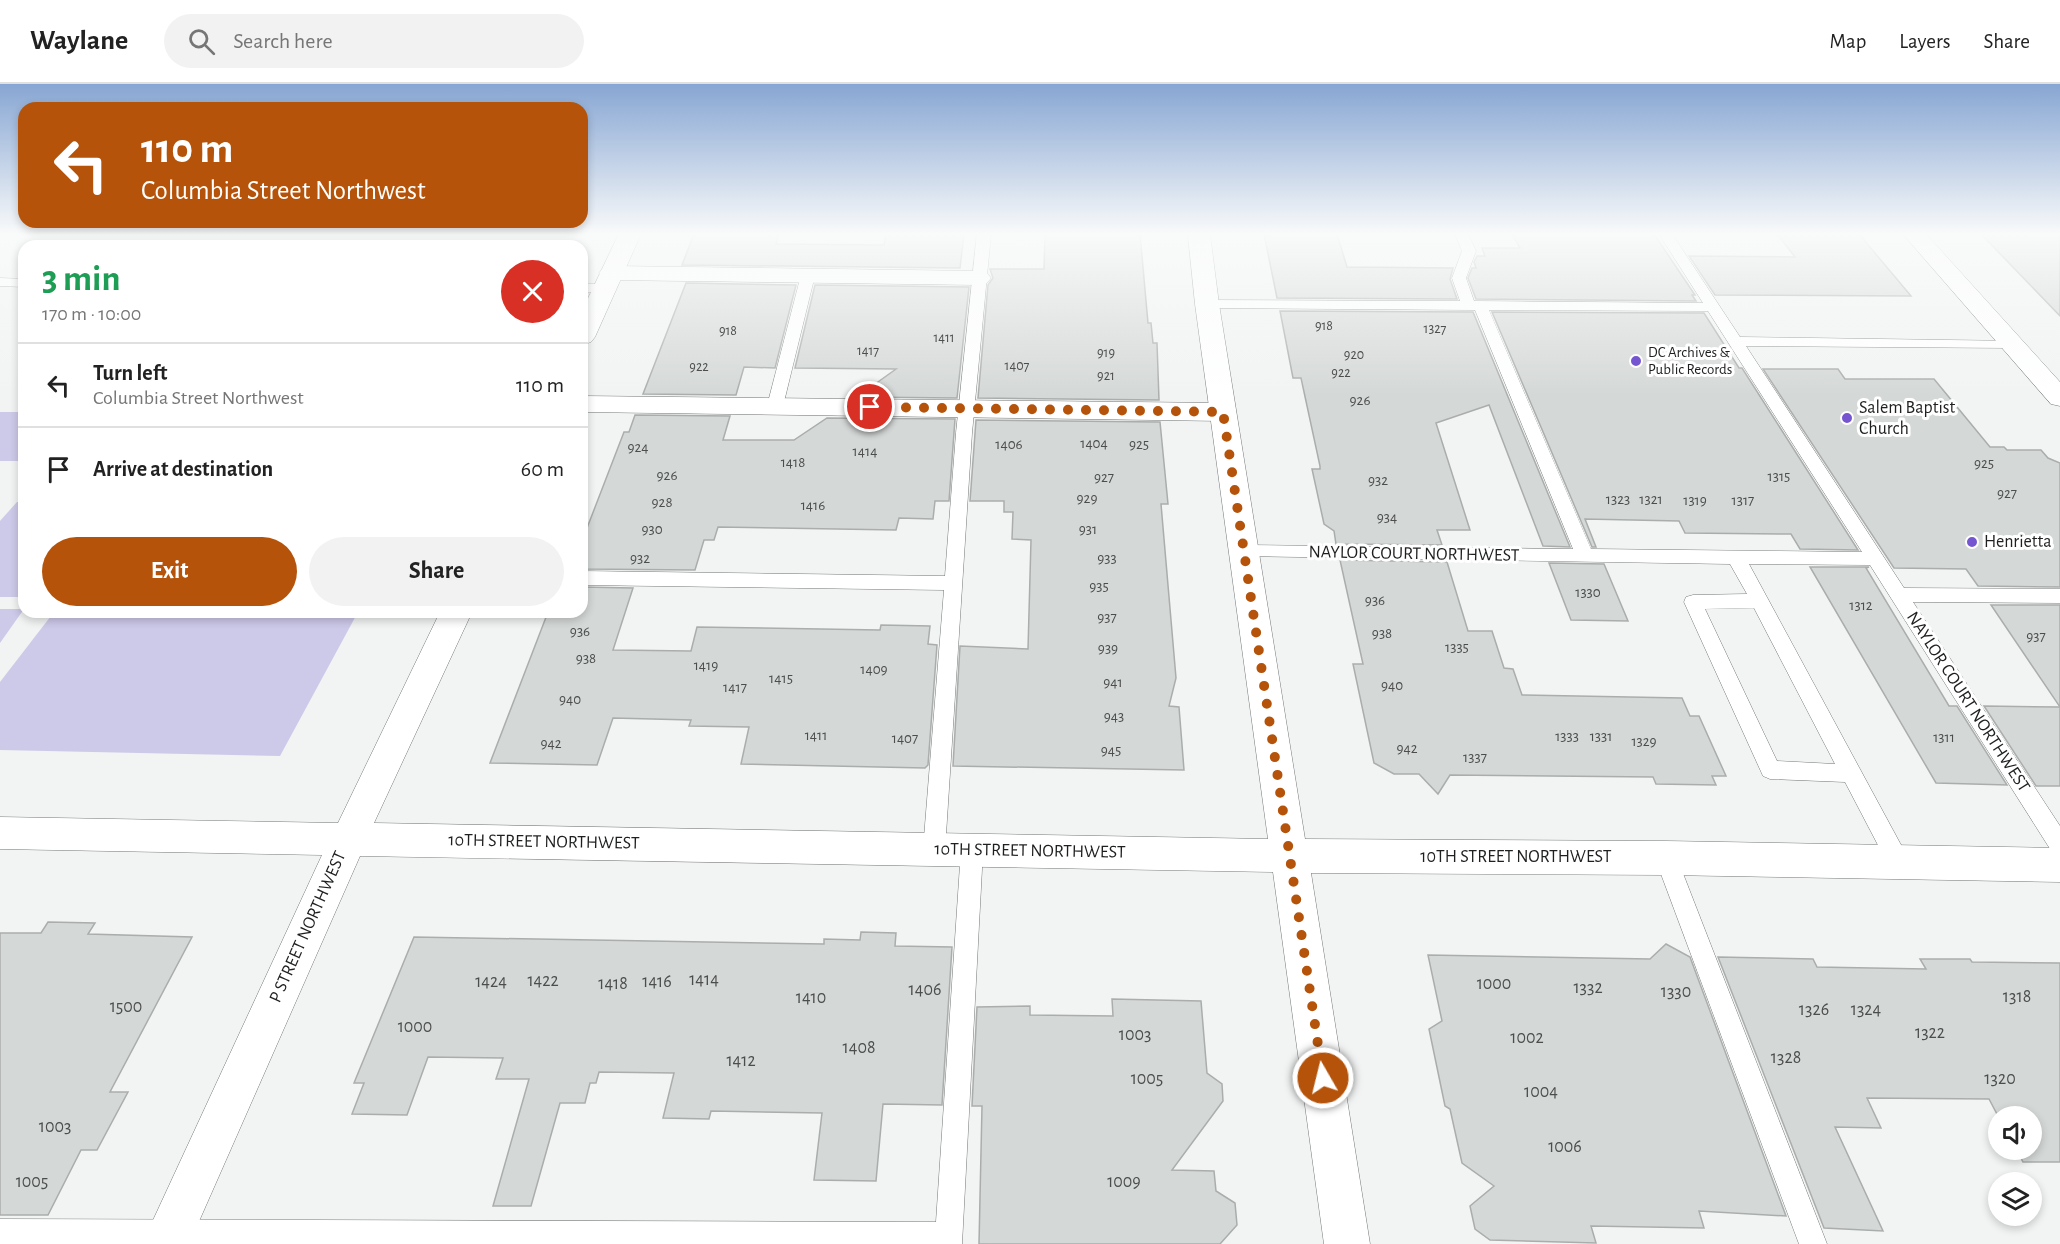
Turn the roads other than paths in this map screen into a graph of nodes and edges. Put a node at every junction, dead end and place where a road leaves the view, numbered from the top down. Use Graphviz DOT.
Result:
graph roads {
  1 [pos="597,288"];
  2 [pos="805,288"];
  3 [pos="978,288"];
  4 [pos="1205,288"];
  5 [pos="1465,288"];
  6 [pos="1701,288"];
  7 [pos="1962,288"];
  8 [pos="1207,304"];
  9 [pos="1474,305"];
  10 [pos="1713,307"];
  11 [pos="588,317"];
  12 [pos="1735,341"];
  13 [pos="2012,344"];
  14 [pos="2060,398"];
  15 [pos="588,404"];
  16 [pos="775,406"];
  17 [pos="966,408"];
  18 [pos="1223,412"];
  19 [pos="1244,551"];
  20 [pos="1585,556"];
  21 [pos="1736,557"];
  22 [pos="1877,559"];
  23 [pos="588,578"];
  24 [pos="952,583"];
  25 [pos="1900,595"];
  26 [pos="2060,596"];
  27 [pos="1759,601"];
  28 [pos="453,618"];
  29 [pos="1850,773"];
  30 [pos="0,832"];
  31 [pos="349,838"];
  32 [pos="2060,845"];
  33 [pos="934,850"];
  34 [pos="972,850"];
  35 [pos="1290,856"];
  36 [pos="1666,858"];
  37 [pos="1899,863"];
  38 [pos="2060,865"];
  39 [pos="0,1233"];
  40 [pos="167,1239"];
  41 [pos="949,1240"];
  42 [pos="1347,1244"];
  43 [pos="1813,1244"];
  1 -- 11 [label="street"];
  2 -- 16 [label="lane"];
  3 -- 17 [label="lane"];
  4 -- 8 [label="street"];
  5 -- 9 [label="lane"];
  6 -- 10 [label="lane, NAYLOR COURT NORTHWEST"];
  7 -- 13 [label="street"];
  8 -- 9 [label="lane"];
  8 -- 18 [label="street"];
  9 -- 10 [label="lane"];
  9 -- 20 [label="lane"];
  10 -- 12 [label="lane, NAYLOR COURT NORTHWEST"];
  12 -- 13 [label="lane"];
  12 -- 22 [label="lane, NAYLOR COURT NORTHWEST"];
  13 -- 14 [label="street"];
  15 -- 16 [label="street"];
  16 -- 17 [label="street"];
  17 -- 18 [label="street"];
  17 -- 24 [label="lane"];
  18 -- 19 [label="street"];
  19 -- 20 [label="lane, NAYLOR COURT NORTHWEST"];
  19 -- 35 [label="street"];
  20 -- 21 [label="lane, NAYLOR COURT NORTHWEST"];
  21 -- 22 [label="lane, NAYLOR COURT NORTHWEST"];
  21 -- 27 [label="lane"];
  22 -- 25 [label="lane, NAYLOR COURT NORTHWEST"];
  23 -- 24 [label="lane"];
  24 -- 33 [label="lane"];
  25 -- 26 [label="lane"];
  25 -- 32 [label="lane, NAYLOR COURT NORTHWEST"];
  27 -- 29 [label="lane"];
  27 -- 29 [label="lane"];
  28 -- 31 [label="street, P STREET NORTHWEST"];
  29 -- 37 [label="lane"];
  30 -- 31 [label="street, 10TH STREET NORTHWEST"];
  31 -- 33 [label="street, 10TH STREET NORTHWEST"];
  31 -- 40 [label="street, P STREET NORTHWEST"];
  33 -- 34 [label="street, 10TH STREET NORTHWEST"];
  34 -- 35 [label="street, 10TH STREET NORTHWEST"];
  34 -- 41 [label="lane"];
  35 -- 36 [label="street, 10TH STREET NORTHWEST"];
  35 -- 42 [label="street"];
  36 -- 37 [label="street, 10TH STREET NORTHWEST"];
  36 -- 43 [label="lane"];
  37 -- 38 [label="street, 10TH STREET NORTHWEST"];
  39 -- 40 [label="lane"];
  40 -- 41 [label="lane"];
}
